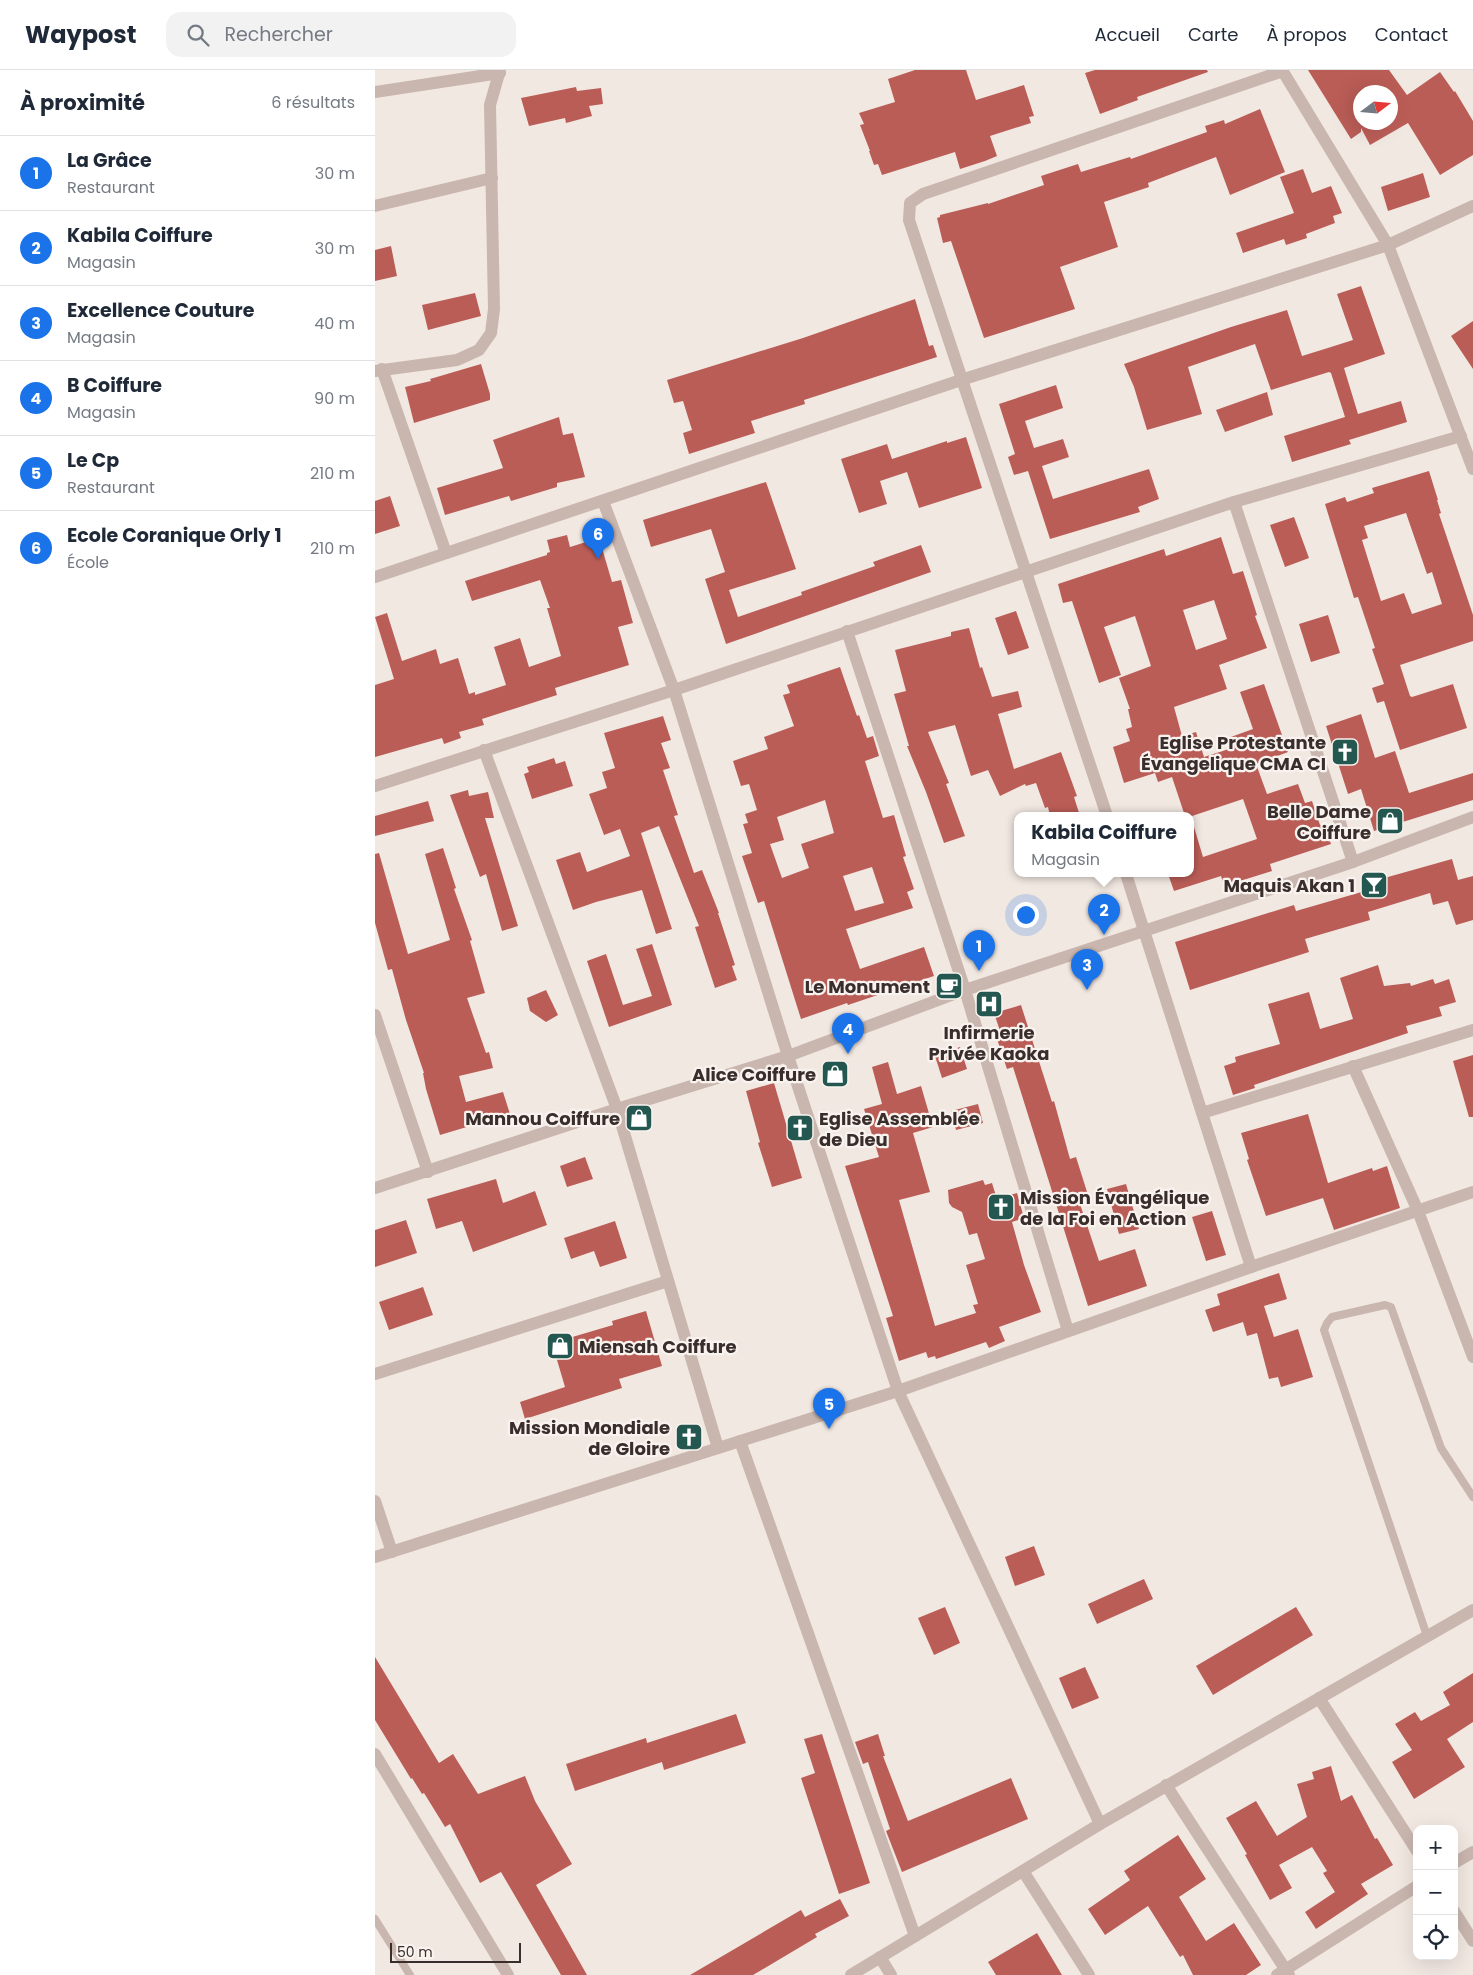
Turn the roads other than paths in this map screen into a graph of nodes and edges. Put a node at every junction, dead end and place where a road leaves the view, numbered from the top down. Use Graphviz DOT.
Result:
graph roads {
  1 [pos="500,71"];
  2 [pos="1282,71"];
  3 [pos="375,92"];
  4 [pos="492,178"];
  5 [pos="375,206"];
  6 [pos="1473,206"];
  7 [pos="1388,245"];
  8 [pos="379,370"];
  9 [pos="961,380"];
  10 [pos="1461,436"];
  11 [pos="1473,469"];
  12 [pos="603,501"];
  13 [pos="1235,502"];
  14 [pos="445,553"];
  15 [pos="1025,573"];
  16 [pos="375,577"];
  17 [pos="847,632"];
  18 [pos="674,690"];
  19 [pos="484,750"];
  20 [pos="375,786"];
  21 [pos="1106,812"];
  22 [pos="1473,817"];
  23 [pos="1353,862"];
  24 [pos="1127,877"];
  25 [pos="1144,930"];
  26 [pos="965,990"];
  27 [pos="375,1015"];
  28 [pos="1473,1030"];
  29 [pos="788,1056"];
  30 [pos="1353,1066"];
  31 [pos="617,1109"];
  32 [pos="1202,1113"];
  33 [pos="428,1172"];
  34 [pos="375,1188"];
  35 [pos="1473,1192"];
  36 [pos="1418,1211"];
  37 [pos="1251,1267"];
  38 [pos="668,1280"];
  39 [pos="1068,1331"];
  40 [pos="1473,1357"];
  41 [pos="375,1374"];
  42 [pos="898,1391"];
  43 [pos="740,1441"];
  44 [pos="718,1448"];
  45 [pos="1473,1497"];
  46 [pos="375,1501"];
  47 [pos="392,1552"];
  48 [pos="375,1557"];
  49 [pos="1472,1613"];
  50 [pos="1427,1636"];
  51 [pos="1319,1698"];
  52 [pos="375,1754"];
  53 [pos="1166,1786"];
  54 [pos="1100,1824"];
  55 [pos="1413,1846"];
  56 [pos="1473,1852"];
  57 [pos="1458,1861"];
  58 [pos="1023,1870"];
  59 [pos="1413,1889"];
  60 [pos="1457,1915"];
  61 [pos="375,1919"];
  62 [pos="915,1936"];
  63 [pos="1473,1940"];
  64 [pos="880,1958"];
  65 [pos="1284,1973"];
  66 [pos="410,1975"];
  67 [pos="508,1975"];
  68 [pos="851,1975"];
  69 [pos="891,1975"];
  70 [pos="1089,1975"];
  1 -- 3 [label="street"];
  1 -- 4 [label="street"];
  2 -- 7 [label="street"];
  2 -- 9 [label="street"];
  4 -- 5 [label="street"];
  4 -- 8 [label="street"];
  6 -- 7 [label="street"];
  7 -- 9 [label="street"];
  7 -- 10 [label="street"];
  8 -- 14 [label="street"];
  9 -- 12 [label="street"];
  9 -- 15 [label="street"];
  10 -- 11 [label="street"];
  10 -- 13 [label="street"];
  12 -- 14 [label="street"];
  12 -- 18 [label="street"];
  13 -- 15 [label="street"];
  13 -- 23 [label="street"];
  14 -- 16 [label="street"];
  15 -- 17 [label="street"];
  15 -- 21 [label="street"];
  17 -- 18 [label="street"];
  17 -- 26 [label="street"];
  18 -- 19 [label="street"];
  18 -- 29 [label="street"];
  19 -- 20 [label="street"];
  19 -- 31 [label="street"];
  22 -- 23 [label="street"];
  23 -- 25 [label="street"];
  24 -- 25 [label="street"];
  25 -- 26 [label="street"];
  25 -- 32 [label="street"];
  26 -- 29 [label="street"];
  26 -- 39 [label="street"];
  27 -- 33 [label="street"];
  28 -- 30 [label="street"];
  29 -- 31 [label="street"];
  29 -- 42 [label="street"];
  30 -- 32 [label="street"];
  30 -- 36 [label="street"];
  31 -- 33 [label="street"];
  31 -- 38 [label="street"];
  32 -- 37 [label="street"];
  33 -- 34 [label="street"];
  35 -- 36 [label="street"];
  36 -- 37 [label="street"];
  36 -- 40 [label="street"];
  37 -- 39 [label="street"];
  38 -- 41 [label="street"];
  38 -- 44 [label="street"];
  39 -- 42 [label="street"];
  42 -- 43 [label="street"];
  42 -- 54 [label="street"];
  43 -- 44 [label="street"];
  43 -- 62 [label="street"];
  44 -- 47 [label="street"];
  45 -- 50 [label="lane"];
  46 -- 47 [label="street"];
  47 -- 48 [label="street"];
  49 -- 50 [label="street"];
  50 -- 51 [label="street"];
  51 -- 53 [label="street"];
  51 -- 55 [label="street"];
  52 -- 67 [label="street"];
  53 -- 54 [label="street"];
  53 -- 65 [label="street"];
  54 -- 58 [label="street"];
  56 -- 57 [label="street"];
  58 -- 62 [label="street"];
  58 -- 70 [label="street"];
  59 -- 65 [label="street"];
  60 -- 63 [label="street"];
  61 -- 66 [label="lane"];
  62 -- 64 [label="street"];
  64 -- 68 [label="street"];
  64 -- 69 [label="street"];
}
